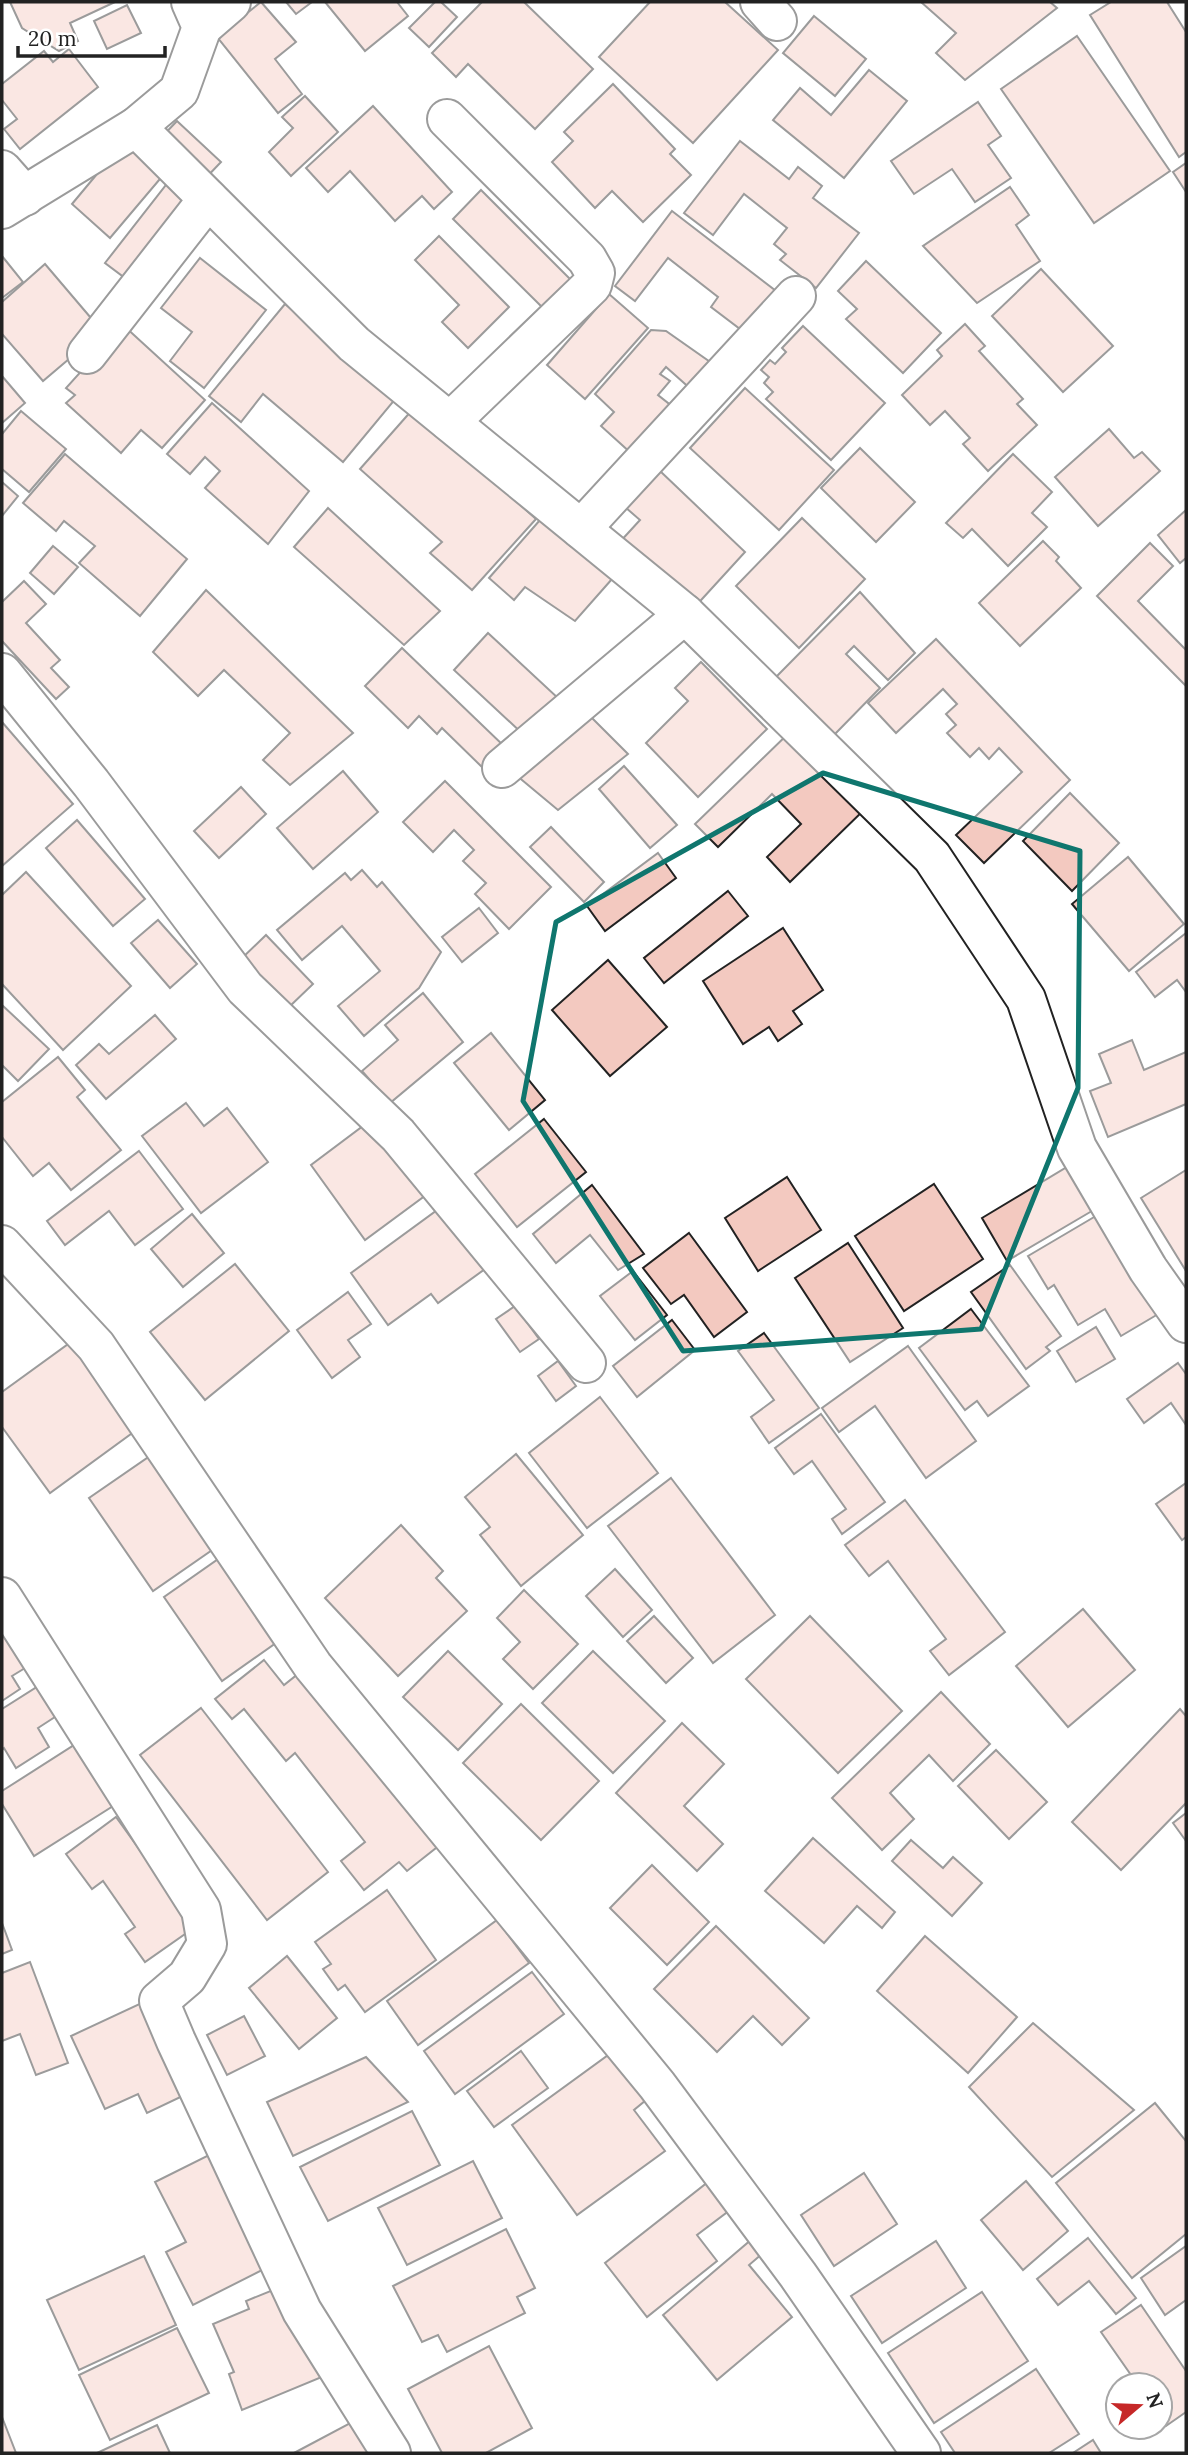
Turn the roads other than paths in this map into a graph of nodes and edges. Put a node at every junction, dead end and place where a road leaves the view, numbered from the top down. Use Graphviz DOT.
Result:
graph roads {
  1 [pos="231,2"];
  2 [pos="197,15"];
  3 [pos="447,119"];
  4 [pos="136,127"];
  5 [pos="10,192"];
  6 [pos="208,199"];
  7 [pos="796,296"];
  8 [pos="87,354"];
  9 [pos="450,422"];
  10 [pos="582,528"];
  11 [pos="685,614"];
  12 [pos="2,673"];
  13 [pos="502,768"];
  14 [pos="2,1245"];
  15 [pos="1186,1323"];
  16 [pos="586,1363"];
  17 [pos="2,1597"];
  18 [pos="391,2453"];
  19 [pos="921,2453"];
  1 -- 2 [label="street"];
  2 -- 4 [label="street"];
  3 -- 9 [label="street"];
  4 -- 5 [label="street"];
  4 -- 6 [label="street"];
  6 -- 8 [label="street"];
  6 -- 9 [label="street"];
  7 -- 10 [label="street"];
  9 -- 10 [label="street"];
  10 -- 11 [label="street"];
  11 -- 13 [label="street"];
  11 -- 15 [label="street"];
  12 -- 16 [label="street"];
  14 -- 19 [label="street"];
  17 -- 18 [label="street"];
}
